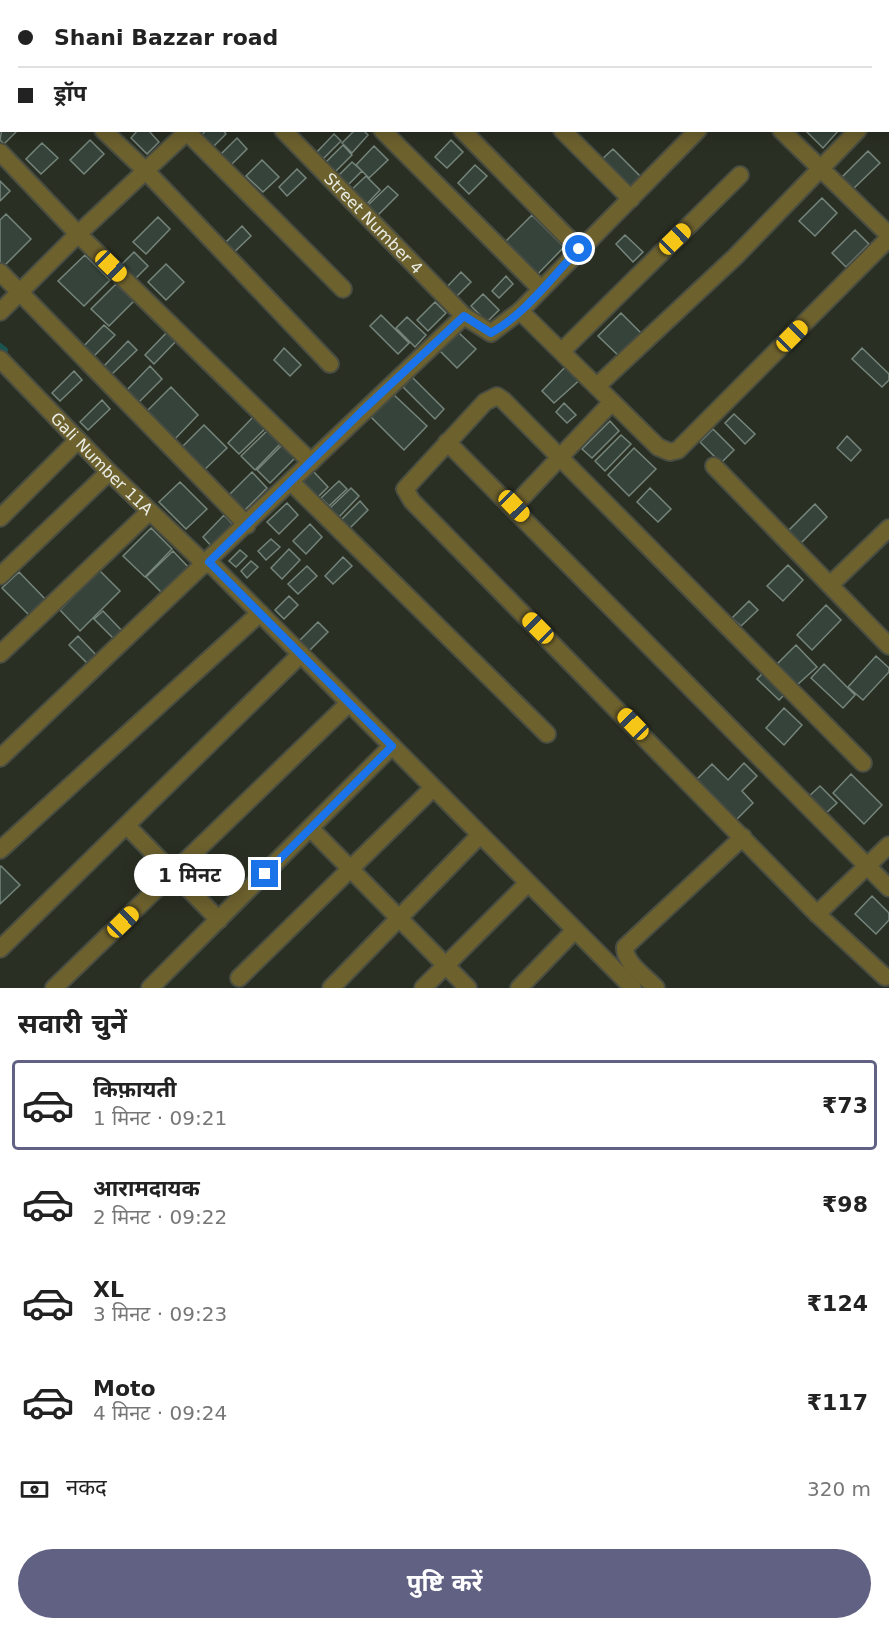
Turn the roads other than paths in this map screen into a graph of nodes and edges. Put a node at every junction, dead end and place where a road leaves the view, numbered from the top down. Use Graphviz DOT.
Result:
graph roads {
  1 [pos="105,132"];
  2 [pos="187,132"];
  3 [pos="189,132"];
  4 [pos="285,132"];
  5 [pos="384,132"];
  6 [pos="464,132"];
  7 [pos="564,132"];
  8 [pos="696,132"];
  9 [pos="783,132"];
  10 [pos="856,132"];
  11 [pos="0,152"];
  12 [pos="145,170"];
  13 [pos="819,170"];
  14 [pos="740,175"];
  15 [pos="631,199"];
  16 [pos="78,234"];
  17 [pos="889,236"];
  18 [pos="579,249"];
  19 [pos="0,273"];
  20 [pos="344,288"];
  21 [pos="541,289"];
  22 [pos="19,291"];
  23 [pos="520,311"];
  24 [pos="0,312"];
  25 [pos="464,316"];
  26 [pos="562,351"];
  27 [pos="0,359"];
  28 [pos="330,364"];
  29 [pos="597,386"];
  30 [pos="612,402"];
  31 [pos="78,440"];
  32 [pos="447,442"];
  33 [pos="560,458"];
  34 [pos="311,462"];
  35 [pos="714,466"];
  36 [pos="109,472"];
  37 [pos="291,482"];
  38 [pos="514,506"];
  39 [pos="149,512"];
  40 [pos="0,518"];
  41 [pos="247,525"];
  42 [pos="889,528"];
  43 [pos="207,563"];
  44 [pos="0,576"];
  45 [pos="830,585"];
  46 [pos="260,613"];
  47 [pos="889,646"];
  48 [pos="0,654"];
  49 [pos="301,654"];
  50 [pos="349,703"];
  51 [pos="547,734"];
  52 [pos="392,746"];
  53 [pos="0,758"];
  54 [pos="863,763"];
  55 [pos="434,788"];
  56 [pos="128,826"];
  57 [pos="310,829"];
  58 [pos="480,835"];
  59 [pos="743,837"];
  60 [pos="889,845"];
  61 [pos="0,850"];
  62 [pos="866,865"];
  63 [pos="349,869"];
  64 [pos="174,872"];
  65 [pos="528,883"];
  66 [pos="889,888"];
  67 [pos="817,914"];
  68 [pos="398,918"];
  69 [pos="219,920"];
  70 [pos="575,930"];
  71 [pos="0,949"];
  72 [pos="446,965"];
  73 [pos="885,977"];
  74 [pos="239,978"];
  75 [pos="622,985"];
  76 [pos="54,988"];
  77 [pos="150,988"];
  78 [pos="331,988"];
  79 [pos="423,988"];
  80 [pos="468,988"];
  81 [pos="519,988"];
  82 [pos="656,988"];
  1 -- 12 [label="street"];
  2 -- 12 [label="street"];
  3 -- 20 [label="street"];
  4 -- 25 [label="street, Street Number 4"];
  5 -- 21 [label="street"];
  6 -- 18 [label="street"];
  7 -- 15 [label="street"];
  8 -- 15 [label="street"];
  9 -- 13 [label="street"];
  10 -- 13 [label="street"];
  11 -- 16 [label="street"];
  12 -- 16 [label="street"];
  12 -- 28 [label="street"];
  13 -- 17 [label="street"];
  13 -- 29 [label="street"];
  14 -- 26 [label="street"];
  15 -- 18 [label="street"];
  16 -- 22 [label="street"];
  16 -- 34 [label="street"];
  17 -- 30 [label="street"];
  18 -- 21 [label="street"];
  19 -- 22 [label="street"];
  21 -- 23 [label="street"];
  22 -- 24 [label="street"];
  22 -- 41 [label="street"];
  23 -- 25 [label="street, Street Number 4"];
  23 -- 26 [label="street"];
  25 -- 34 [label="street"];
  26 -- 29 [label="street"];
  27 -- 31 [label="street, Gali Number 11A"];
  29 -- 30 [label="street"];
  30 -- 33 [label="street"];
  31 -- 36 [label="street, Gali Number 11A"];
  31 -- 40 [label="street"];
  32 -- 33 [label="street"];
  32 -- 38 [label="street"];
  32 -- 59 [label="street"];
  33 -- 38 [label="street"];
  33 -- 54 [label="street"];
  34 -- 37 [label="street"];
  35 -- 45 [label="street"];
  36 -- 39 [label="street, Gali Number 11A"];
  36 -- 44 [label="street"];
  37 -- 41 [label="street"];
  37 -- 51 [label="street"];
  38 -- 62 [label="street"];
  39 -- 43 [label="street, Gali Number 11A"];
  39 -- 48 [label="street"];
  41 -- 43 [label="street"];
  42 -- 45 [label="street"];
  43 -- 46 [label="street, Gali Number 11A"];
  43 -- 53 [label="street"];
  45 -- 47 [label="street"];
  46 -- 49 [label="street, Gali Number 11A"];
  46 -- 61 [label="street"];
  49 -- 50 [label="street, Gali Number 11A"];
  49 -- 56 [label="street"];
  50 -- 52 [label="street, Gali Number 11A"];
  50 -- 64 [label="street"];
  52 -- 55 [label="street, Gali Number 11A"];
  52 -- 57 [label="street"];
  55 -- 58 [label="street, Gali Number 11A"];
  55 -- 63 [label="street"];
  56 -- 64 [label="street"];
  56 -- 71 [label="street"];
  57 -- 63 [label="street"];
  57 -- 69 [label="street"];
  58 -- 65 [label="street, Gali Number 11A"];
  58 -- 68 [label="street"];
  59 -- 67 [label="street"];
  59 -- 82 [label="street"];
  60 -- 62 [label="street"];
  62 -- 66 [label="street"];
  62 -- 67 [label="street"];
  63 -- 68 [label="street"];
  63 -- 74 [label="street"];
  64 -- 69 [label="street"];
  64 -- 76 [label="street"];
  65 -- 70 [label="street, Gali Number 11A"];
  65 -- 72 [label="street"];
  67 -- 73 [label="street"];
  68 -- 72 [label="street"];
  68 -- 78 [label="street"];
  69 -- 77 [label="street"];
  70 -- 75 [label="street, Gali Number 11A"];
  70 -- 81 [label="street"];
  72 -- 79 [label="street"];
  72 -- 80 [label="street"];
}
